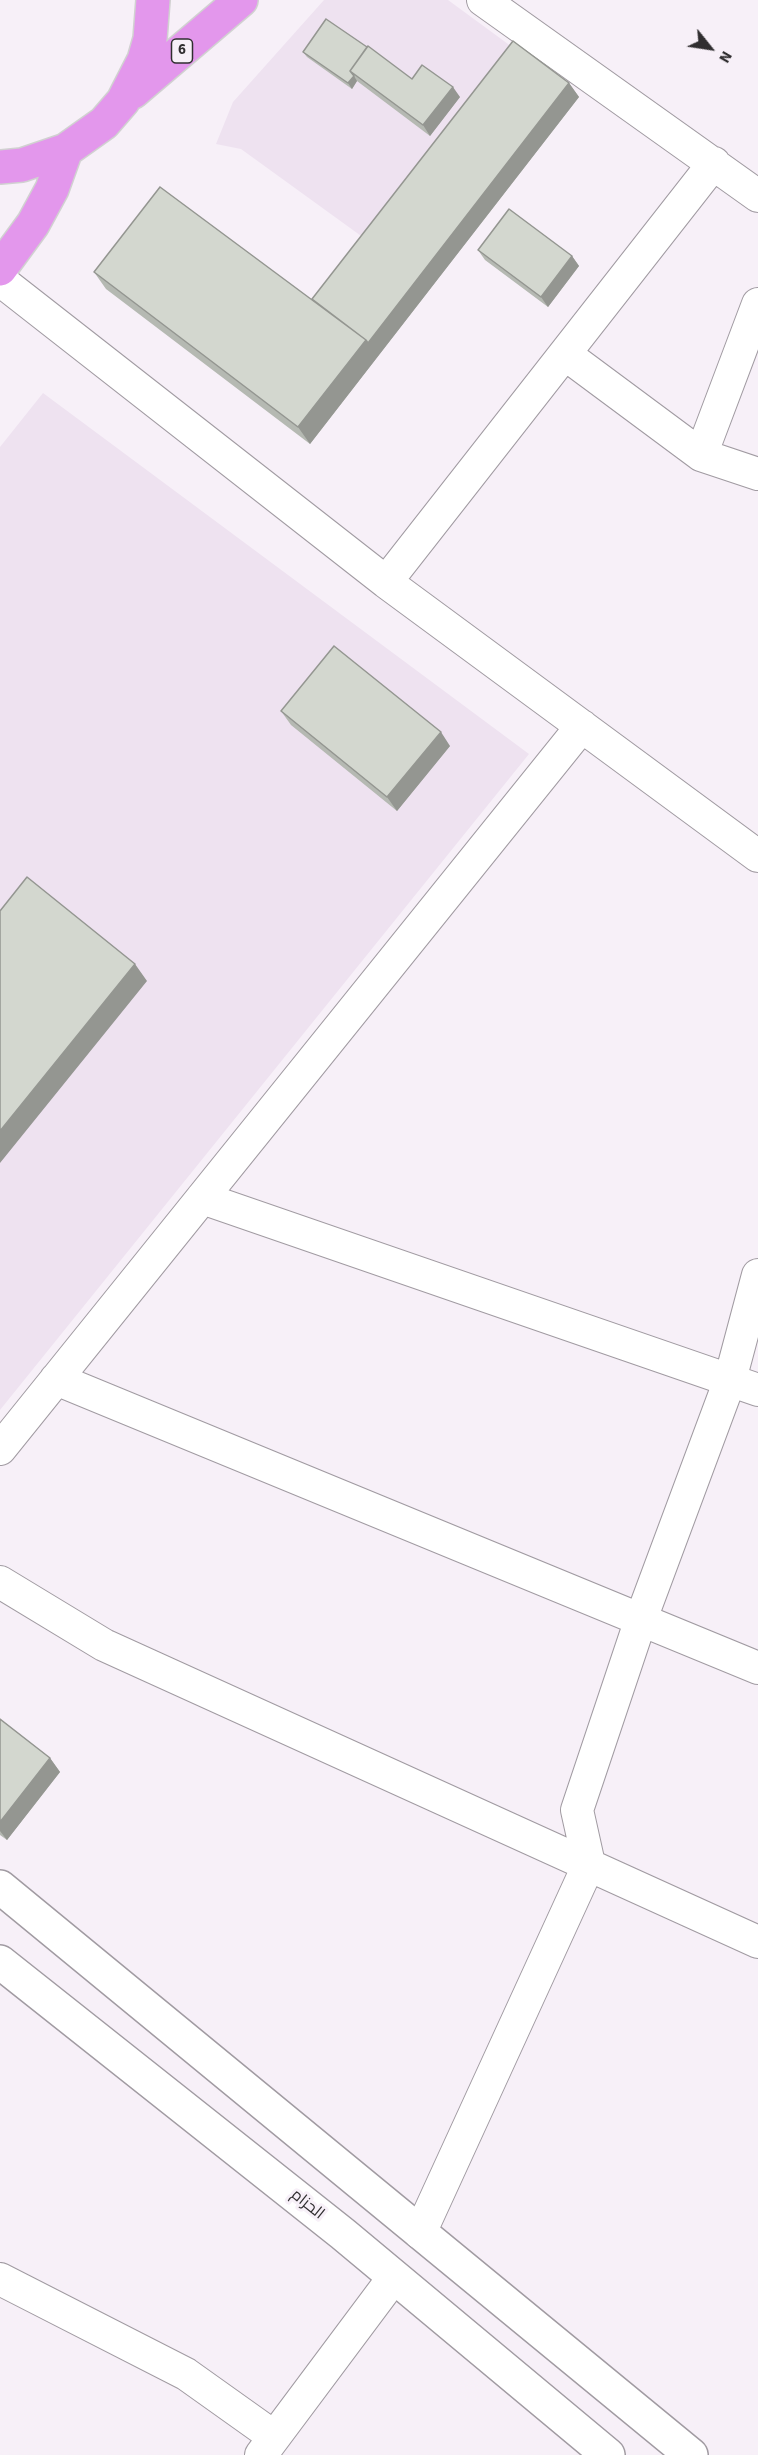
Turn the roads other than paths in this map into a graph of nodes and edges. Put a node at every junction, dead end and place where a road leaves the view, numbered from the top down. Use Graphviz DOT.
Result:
graph roads {
  1 [pos="153,0"];
  2 [pos="241,0"];
  3 [pos="483,0"];
  4 [pos="123,101"];
  5 [pos="66,150"];
  6 [pos="714,163"];
  7 [pos="0,167"];
  8 [pos="758,196"];
  9 [pos="0,269"];
  10 [pos="0,280"];
  11 [pos="758,304"];
  12 [pos="566,354"];
  13 [pos="701,455"];
  14 [pos="758,474"];
  15 [pos="386,582"];
  16 [pos="582,726"];
  17 [pos="758,856"];
  18 [pos="202,1198"];
  19 [pos="758,1275"];
  20 [pos="56,1379"];
  21 [pos="744,1385"];
  22 [pos="0,1449"];
  23 [pos="0,1582"];
  24 [pos="641,1619"];
  25 [pos="758,1668"];
  26 [pos="589,1864"];
  27 [pos="0,1887"];
  28 [pos="758,1942"];
  29 [pos="0,1962"];
  30 [pos="420,2233"];
  31 [pos="394,2277"];
  32 [pos="0,2279"];
  33 [pos="267,2446"];
  34 [pos="608,2455"];
  35 [pos="691,2455"];
  1 -- 4 [label="highway"];
  2 -- 4 [label="highway, 6"];
  3 -- 6 [label="street"];
  4 -- 5 [label="highway"];
  5 -- 7 [label="highway"];
  5 -- 9 [label="highway"];
  6 -- 8 [label="street"];
  6 -- 12 [label="street"];
  10 -- 15 [label="street"];
  11 -- 13 [label="street"];
  12 -- 13 [label="street"];
  12 -- 15 [label="street"];
  13 -- 14 [label="street"];
  15 -- 16 [label="street"];
  16 -- 17 [label="street"];
  16 -- 18 [label="street"];
  18 -- 20 [label="street"];
  18 -- 21 [label="street"];
  19 -- 21 [label="street"];
  20 -- 22 [label="street"];
  20 -- 24 [label="street"];
  21 -- 24 [label="street"];
  23 -- 26 [label="street"];
  24 -- 25 [label="street"];
  24 -- 26 [label="street"];
  26 -- 28 [label="street"];
  26 -- 30 [label="street"];
  27 -- 30 [label="main road"];
  29 -- 31 [label="main road, الحزام"];
  30 -- 35 [label="main road"];
  31 -- 33 [label="street"];
  31 -- 34 [label="main road, الحزام"];
  32 -- 33 [label="street"];
}
